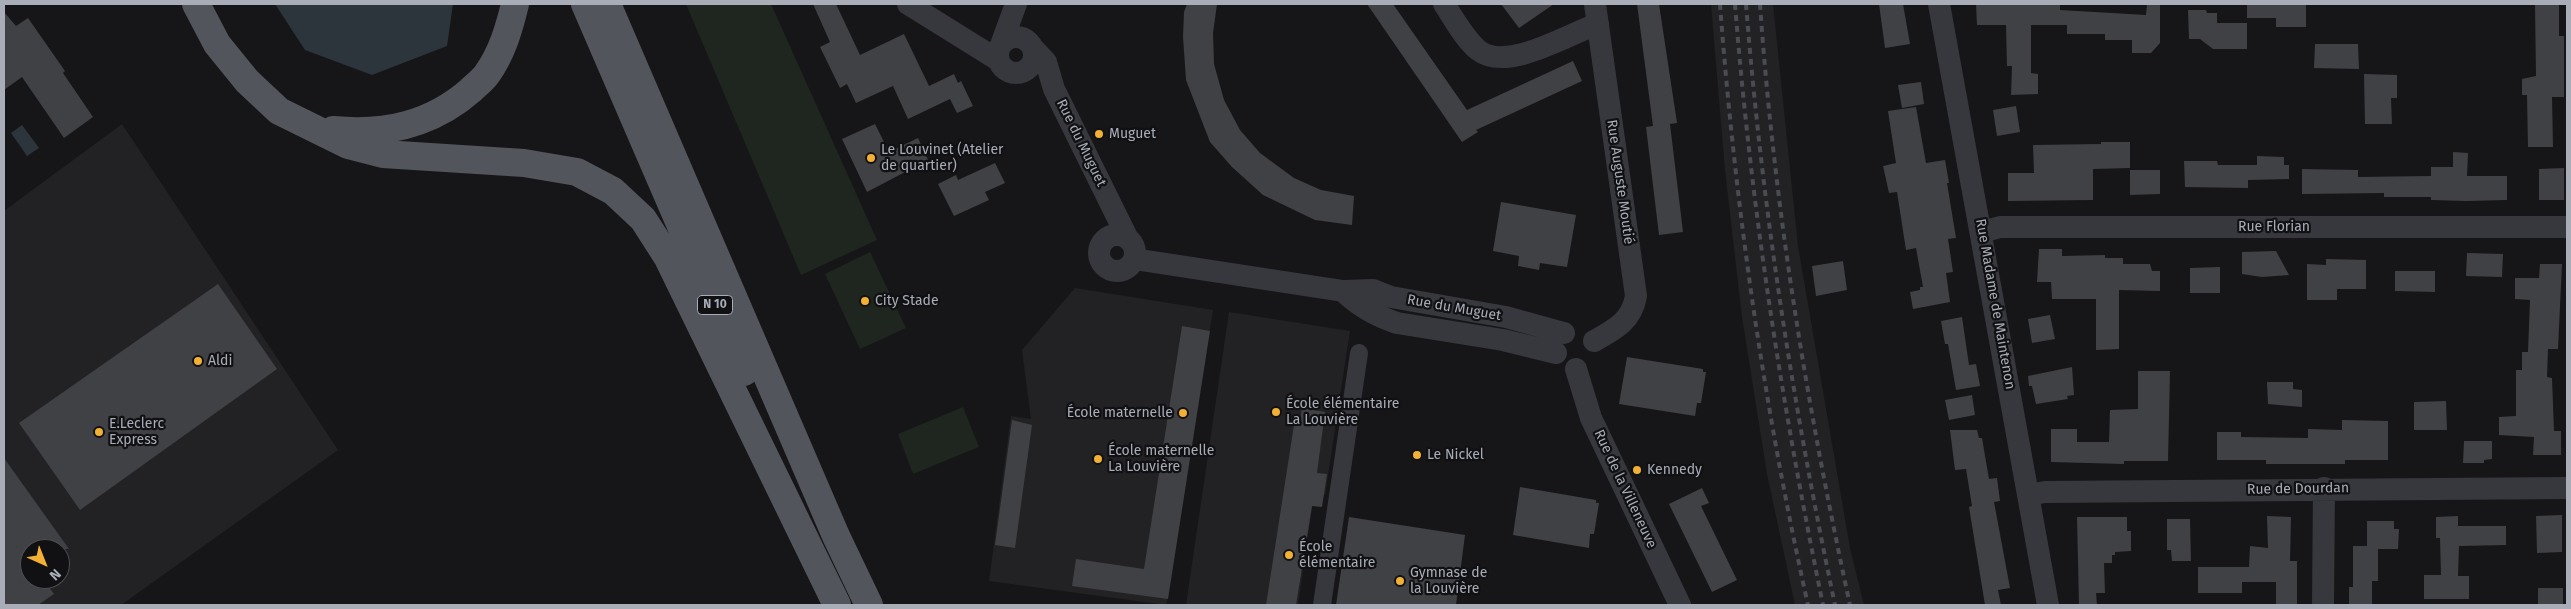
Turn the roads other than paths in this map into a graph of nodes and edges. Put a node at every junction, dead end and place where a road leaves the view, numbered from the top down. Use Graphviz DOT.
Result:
graph roads {
  1 [pos="196,4"];
  2 [pos="515,4"];
  3 [pos="585,4"];
  4 [pos="607,4"];
  5 [pos="908,4"];
  6 [pos="1016,4"];
  7 [pos="1022,4"];
  8 [pos="1444,4"];
  9 [pos="1939,4"];
  10 [pos="1596,14"];
  11 [pos="1031,44"];
  12 [pos="1000,51"];
  13 [pos="1023,71"];
  14 [pos="1054,90"];
  15 [pos="312,128"];
  16 [pos="2567,227"];
  17 [pos="1982,232"];
  18 [pos="1343,291"];
  19 [pos="1564,333"];
  20 [pos="1594,341"];
  21 [pos="1359,353"];
  22 [pos="1556,353"];
  23 [pos="1576,369"];
  24 [pos="2324,488"];
  25 [pos="2567,488"];
  26 [pos="2028,495"];
  27 [pos="837,605"];
  28 [pos="848,605"];
  29 [pos="869,605"];
  30 [pos="1322,605"];
  31 [pos="1680,605"];
  32 [pos="2048,605"];
  33 [pos="2324,605"];
  1 -- 15 [label="main road"];
  2 -- 15 [label="main road"];
  3 -- 28 [label="main road, N 10"];
  4 -- 29 [label="main road, N 10"];
  5 -- 12 [label="street"];
  6 -- 12 [label="street"];
  7 -- 11 [label="street, Rue du Muguet"];
  8 -- 10 [label="street"];
  9 -- 17 [label="street, Rue Madame de Maintenon"];
  10 -- 20 [label="street, Rue Auguste Moutié"];
  11 -- 12 [label="street"];
  11 -- 13 [label="street"];
  11 -- 14 [label="street, Rue du Muguet"];
  12 -- 13 [label="street"];
  13 -- 14 [label="street, Rue du Muguet"];
  14 -- 18 [label="street, Rue du Muguet"];
  15 -- 27 [label="main road"];
  16 -- 17 [label="street, Rue Florian"];
  17 -- 26 [label="street, Rue Madame de Maintenon"];
  18 -- 19 [label="street, Rue du Muguet"];
  18 -- 22 [label="street, Rue du Muguet"];
  19 -- 20 [label="street"];
  19 -- 22 [label="street"];
  20 -- 23 [label="street"];
  21 -- 30 [label="street"];
  22 -- 23 [label="street"];
  23 -- 31 [label="street, Rue de la Villeneuve"];
  24 -- 25 [label="street, Rue de Dourdan"];
  24 -- 26 [label="street, Rue de Dourdan"];
  24 -- 33 [label="street"];
  26 -- 32 [label="street, Rue Madame de Maintenon"];
}
